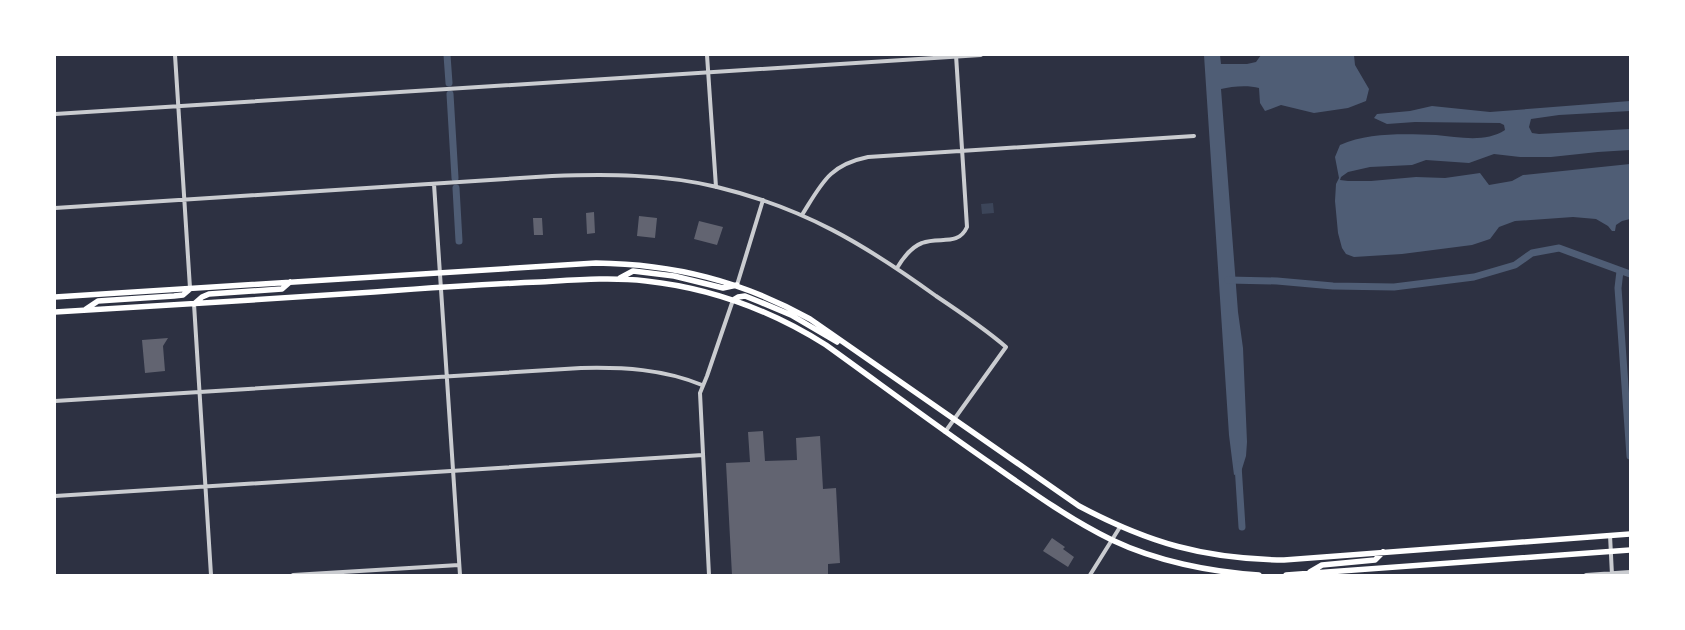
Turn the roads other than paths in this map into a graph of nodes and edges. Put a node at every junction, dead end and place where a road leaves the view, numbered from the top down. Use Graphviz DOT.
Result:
graph roads {
  1 [pos="175,55"];
  2 [pos="707,55"];
  3 [pos="981,55"];
  4 [pos="956,56"];
  5 [pos="708,72"];
  6 [pos="178,106"];
  7 [pos="55,114"];
  8 [pos="1194,136"];
  9 [pos="962,151"];
  10 [pos="434,184"];
  11 [pos="716,187"];
  12 [pos="184,200"];
  13 [pos="764,200"];
  14 [pos="55,208"];
  15 [pos="802,215"];
  16 [pos="897,268"];
  17 [pos="441,273"];
  18 [pos="618,279"];
  19 [pos="290,282"];
  20 [pos="737,285"];
  21 [pos="442,287"];
  22 [pos="190,288"];
  23 [pos="55,297"];
  24 [pos="734,300"];
  25 [pos="194,304"];
  26 [pos="85,310"];
  27 [pos="55,312"];
  28 [pos="844,342"];
  29 [pos="448,377"];
  30 [pos="702,385"];
  31 [pos="200,392"];
  32 [pos="55,401"];
  33 [pos="955,420"];
  34 [pos="946,432"];
  35 [pos="703,455"];
  36 [pos="453,470"];
  37 [pos="206,486"];
  38 [pos="55,496"];
  39 [pos="1120,527"];
  40 [pos="1630,534"];
  41 [pos="1610,535"];
  42 [pos="1112,540"];
  43 [pos="1630,550"];
  44 [pos="1611,551"];
  45 [pos="1382,552"];
  46 [pos="459,565"];
  47 [pos="1630,572"];
  48 [pos="1308,573"];
  49 [pos="1612,574"];
  50 [pos="211,575"];
  51 [pos="292,575"];
  52 [pos="460,575"];
  53 [pos="710,575"];
  54 [pos="1090,575"];
  55 [pos="1259,575"];
  56 [pos="1286,575"];
  57 [pos="1586,575"];
  1 -- 6 [label="street"];
  2 -- 5 [label="street"];
  3 -- 4 [label="street"];
  4 -- 5 [label="street"];
  4 -- 9 [label="street"];
  5 -- 6 [label="street"];
  5 -- 11 [label="street"];
  6 -- 7 [label="street"];
  6 -- 12 [label="street"];
  8 -- 9 [label="street"];
  9 -- 15 [label="street"];
  9 -- 16 [label="street"];
  10 -- 11 [label="street"];
  10 -- 12 [label="street"];
  10 -- 17 [label="street"];
  11 -- 13 [label="street"];
  12 -- 14 [label="street"];
  12 -- 22 [label="street"];
  13 -- 15 [label="street"];
  13 -- 20 [label="street"];
  15 -- 16 [label="street"];
  16 -- 33 [label="street"];
  17 -- 19 [label="main road"];
  17 -- 20 [label="main road"];
  17 -- 21 [label="street"];
  18 -- 20 [label="main road"];
  18 -- 21 [label="main road"];
  18 -- 24 [label="main road"];
  19 -- 22 [label="main road"];
  19 -- 25 [label="main road"];
  20 -- 28 [label="main road"];
  21 -- 25 [label="main road"];
  21 -- 29 [label="street"];
  22 -- 23 [label="main road"];
  22 -- 26 [label="main road"];
  24 -- 28 [label="main road"];
  24 -- 30 [label="street"];
  24 -- 34 [label="main road"];
  25 -- 26 [label="main road"];
  25 -- 31 [label="street"];
  26 -- 27 [label="main road"];
  28 -- 33 [label="main road"];
  29 -- 30 [label="street"];
  29 -- 31 [label="street"];
  29 -- 36 [label="street"];
  30 -- 35 [label="street"];
  31 -- 32 [label="street"];
  31 -- 37 [label="street"];
  33 -- 34 [label="street"];
  33 -- 39 [label="main road"];
  34 -- 42 [label="main road"];
  35 -- 36 [label="street"];
  35 -- 53 [label="street"];
  36 -- 37 [label="street"];
  36 -- 46 [label="street"];
  37 -- 38 [label="street"];
  37 -- 50 [label="street"];
  39 -- 42 [label="street"];
  39 -- 45 [label="main road"];
  40 -- 41 [label="main road"];
  41 -- 44 [label="street"];
  41 -- 45 [label="main road"];
  42 -- 54 [label="street"];
  42 -- 55 [label="main road"];
  43 -- 44 [label="main road"];
  44 -- 48 [label="main road"];
  44 -- 49 [label="street"];
  45 -- 48 [label="main road"];
  46 -- 51 [label="street"];
  46 -- 52 [label="street"];
  47 -- 49 [label="street"];
  48 -- 56 [label="main road"];
  49 -- 57 [label="street"];
}
